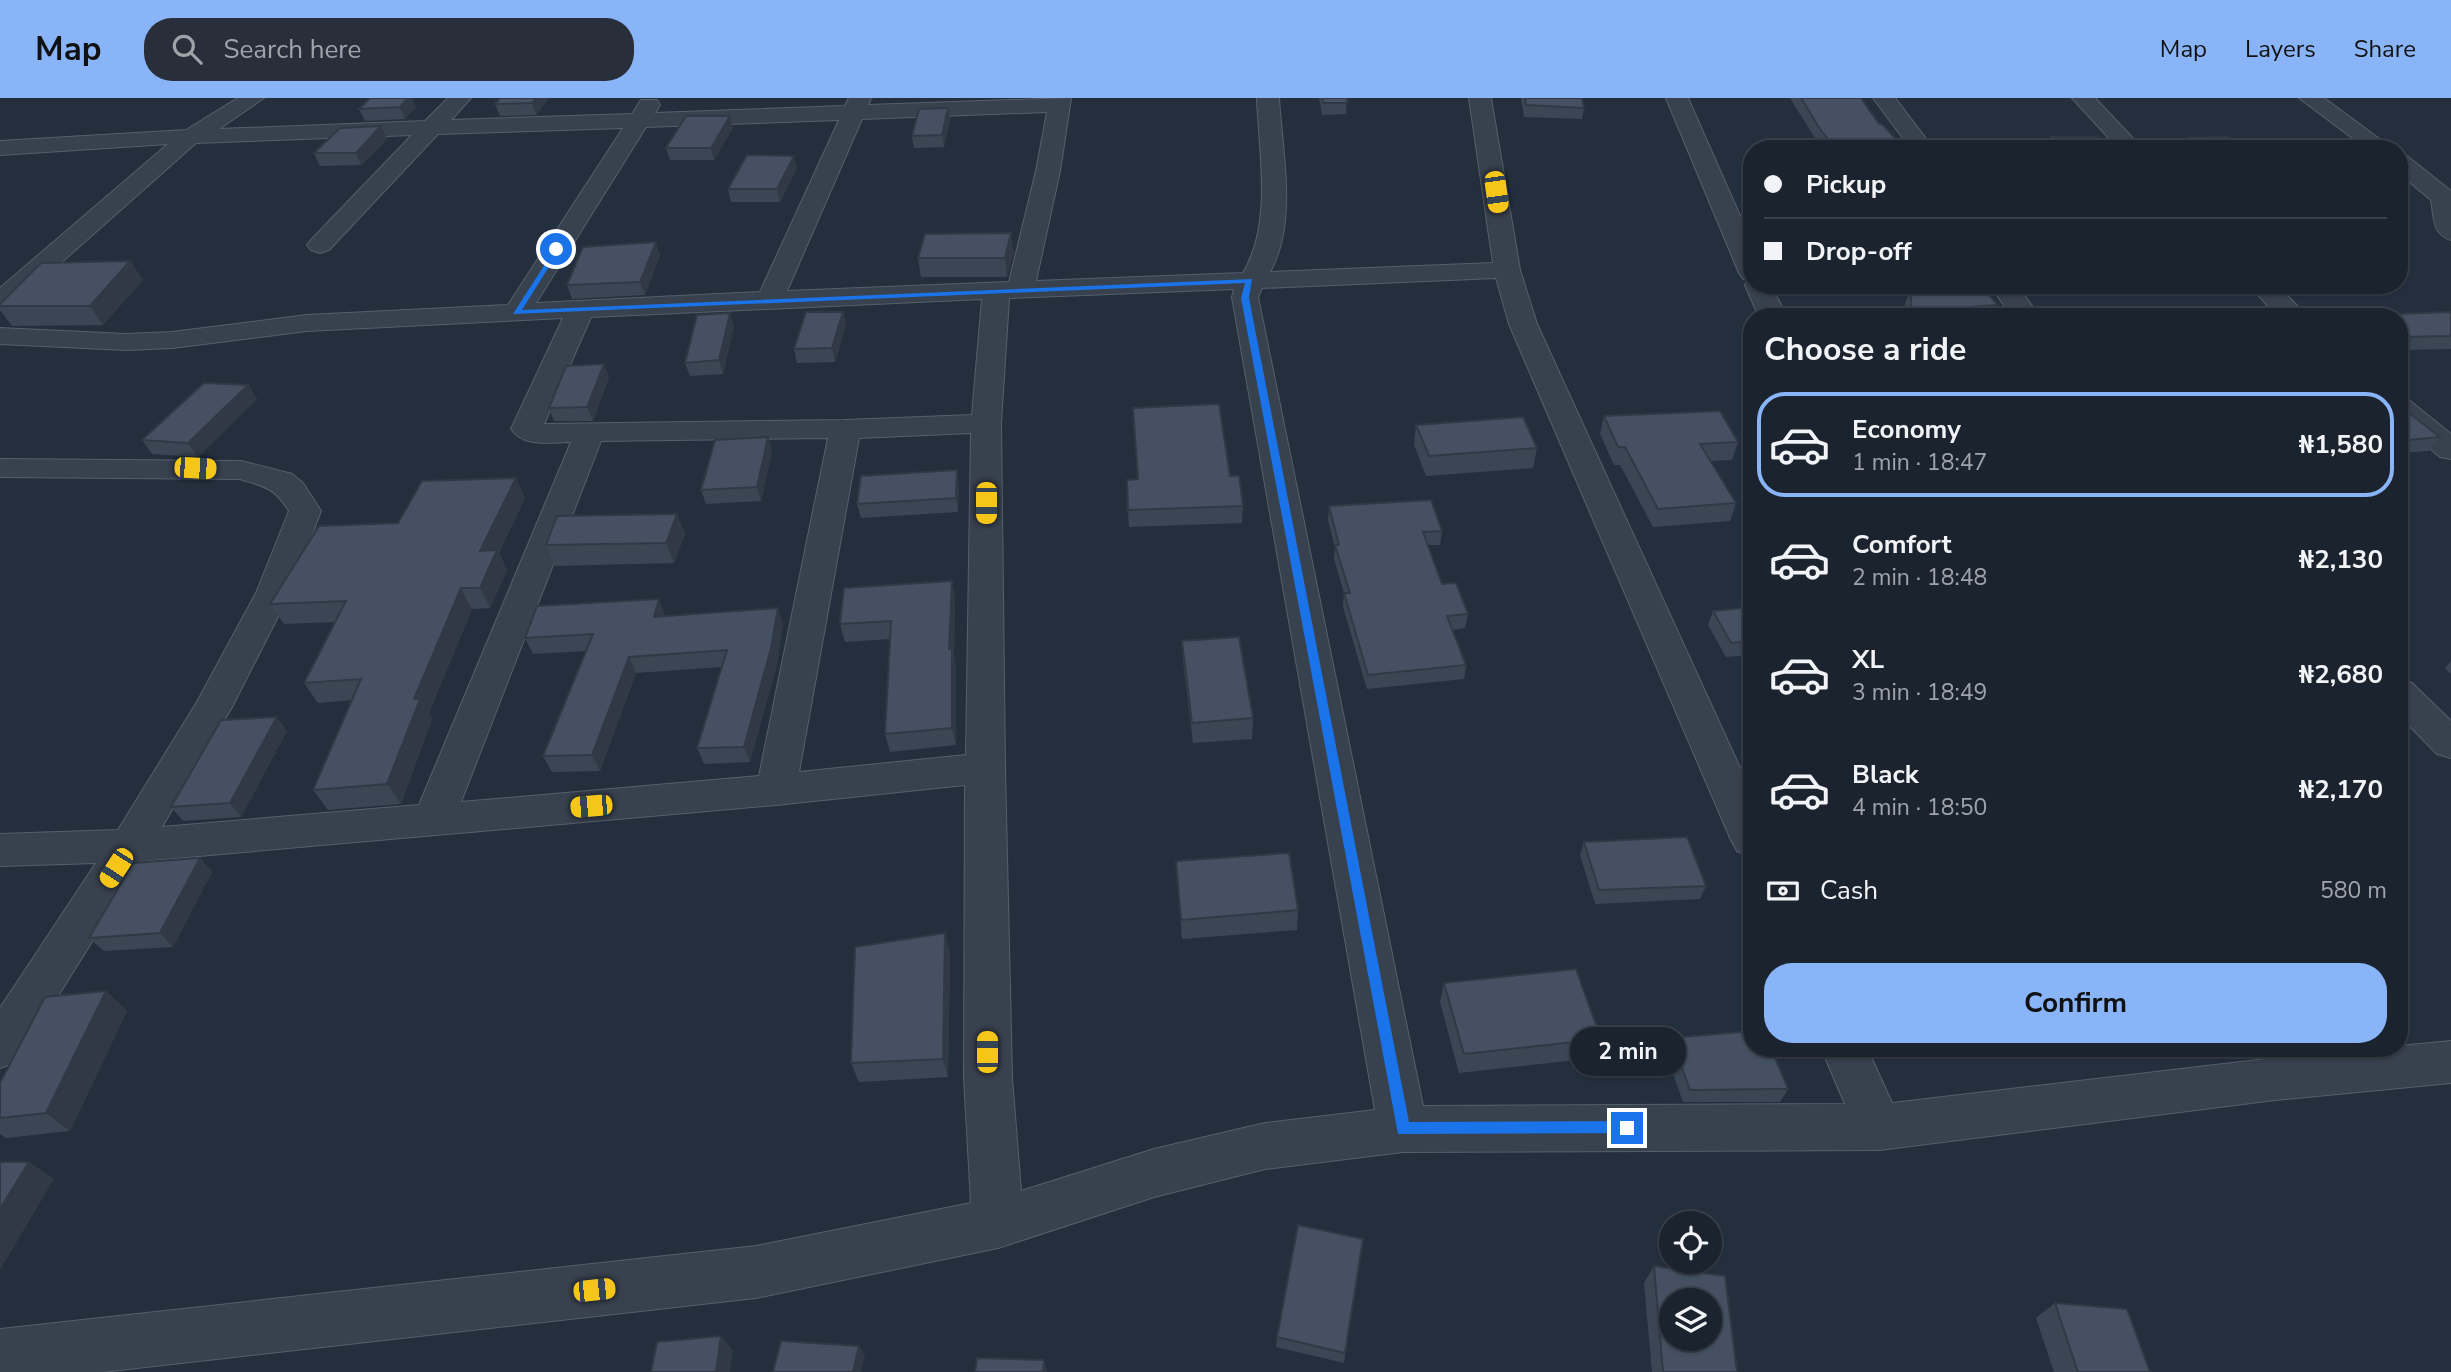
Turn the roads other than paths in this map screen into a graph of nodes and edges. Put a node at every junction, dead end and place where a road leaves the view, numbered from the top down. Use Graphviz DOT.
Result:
graph roads {
  1 [pos="253,98"];
  2 [pos="460,98"];
  3 [pos="653,98"];
  4 [pos="1268,98"];
  5 [pos="1480,98"];
  6 [pos="1677,98"];
  7 [pos="1884,98"];
  8 [pos="2083,98"];
  9 [pos="2310,98"];
  10 [pos="1059,101"];
  11 [pos="856,106"];
  12 [pos="638,122"];
  13 [pos="432,128"];
  14 [pos="189,138"];
  15 [pos="1916,140"];
  16 [pos="2123,140"];
  17 [pos="2369,140"];
  18 [pos="0,148"];
  19 [pos="2408,168"];
  20 [pos="2451,232"];
  21 [pos="320,245"];
  22 [pos="1743,252"];
  23 [pos="1507,270"];
  24 [pos="1250,281"];
  25 [pos="1009,290"];
  26 [pos="2271,294"];
  27 [pos="770,300"];
  28 [pos="0,302"];
  29 [pos="2285,308"];
  30 [pos="581,309"];
  31 [pos="516,313"];
  32 [pos="0,336"];
  33 [pos="2408,414"];
  34 [pos="986,423"];
  35 [pos="845,429"];
  36 [pos="589,434"];
  37 [pos="2451,450"];
  38 [pos="0,468"];
  39 [pos="2408,701"];
  40 [pos="2451,744"];
  41 [pos="985,768"];
  42 [pos="776,790"];
  43 [pos="433,820"];
  44 [pos="1743,820"];
  45 [pos="130,846"];
  46 [pos="0,850"];
  47 [pos="0,1047"];
  48 [pos="1848,1057"];
  49 [pos="2451,1062"];
  50 [pos="2265,1064"];
  51 [pos="1878,1127"];
  52 [pos="1403,1129"];
  53 [pos="998,1223"];
  54 [pos="0,1356"];
  1 -- 14 [label="street"];
  2 -- 13 [label="street"];
  3 -- 12 [label="street"];
  4 -- 24 [label="street"];
  5 -- 23 [label="street"];
  6 -- 22 [label="street"];
  7 -- 15 [label="street"];
  8 -- 16 [label="street"];
  9 -- 17 [label="street"];
  10 -- 11 [label="street"];
  10 -- 25 [label="street"];
  11 -- 12 [label="street"];
  11 -- 27 [label="street"];
  12 -- 13 [label="street"];
  12 -- 31 [label="street"];
  13 -- 14 [label="street"];
  13 -- 21 [label="street"];
  14 -- 18 [label="street"];
  14 -- 28 [label="street"];
  19 -- 20 [label="street"];
  23 -- 24 [label="street"];
  23 -- 44 [label="street"];
  24 -- 25 [label="street"];
  24 -- 52 [label="street"];
  25 -- 27 [label="street"];
  25 -- 34 [label="street"];
  26 -- 29 [label="street"];
  27 -- 30 [label="street"];
  30 -- 31 [label="street"];
  30 -- 36 [label="street"];
  31 -- 32 [label="street"];
  33 -- 37 [label="street"];
  34 -- 35 [label="street"];
  34 -- 41 [label="street"];
  35 -- 36 [label="street"];
  35 -- 42 [label="street"];
  36 -- 43 [label="street"];
  38 -- 45 [label="street"];
  39 -- 40 [label="street"];
  41 -- 42 [label="street"];
  41 -- 53 [label="street"];
  42 -- 43 [label="street"];
  43 -- 45 [label="street"];
  45 -- 46 [label="street"];
  45 -- 47 [label="street"];
  48 -- 51 [label="street"];
  49 -- 50 [label="street"];
  50 -- 51 [label="street"];
  51 -- 52 [label="street"];
  52 -- 53 [label="street"];
  53 -- 54 [label="street"];
}
